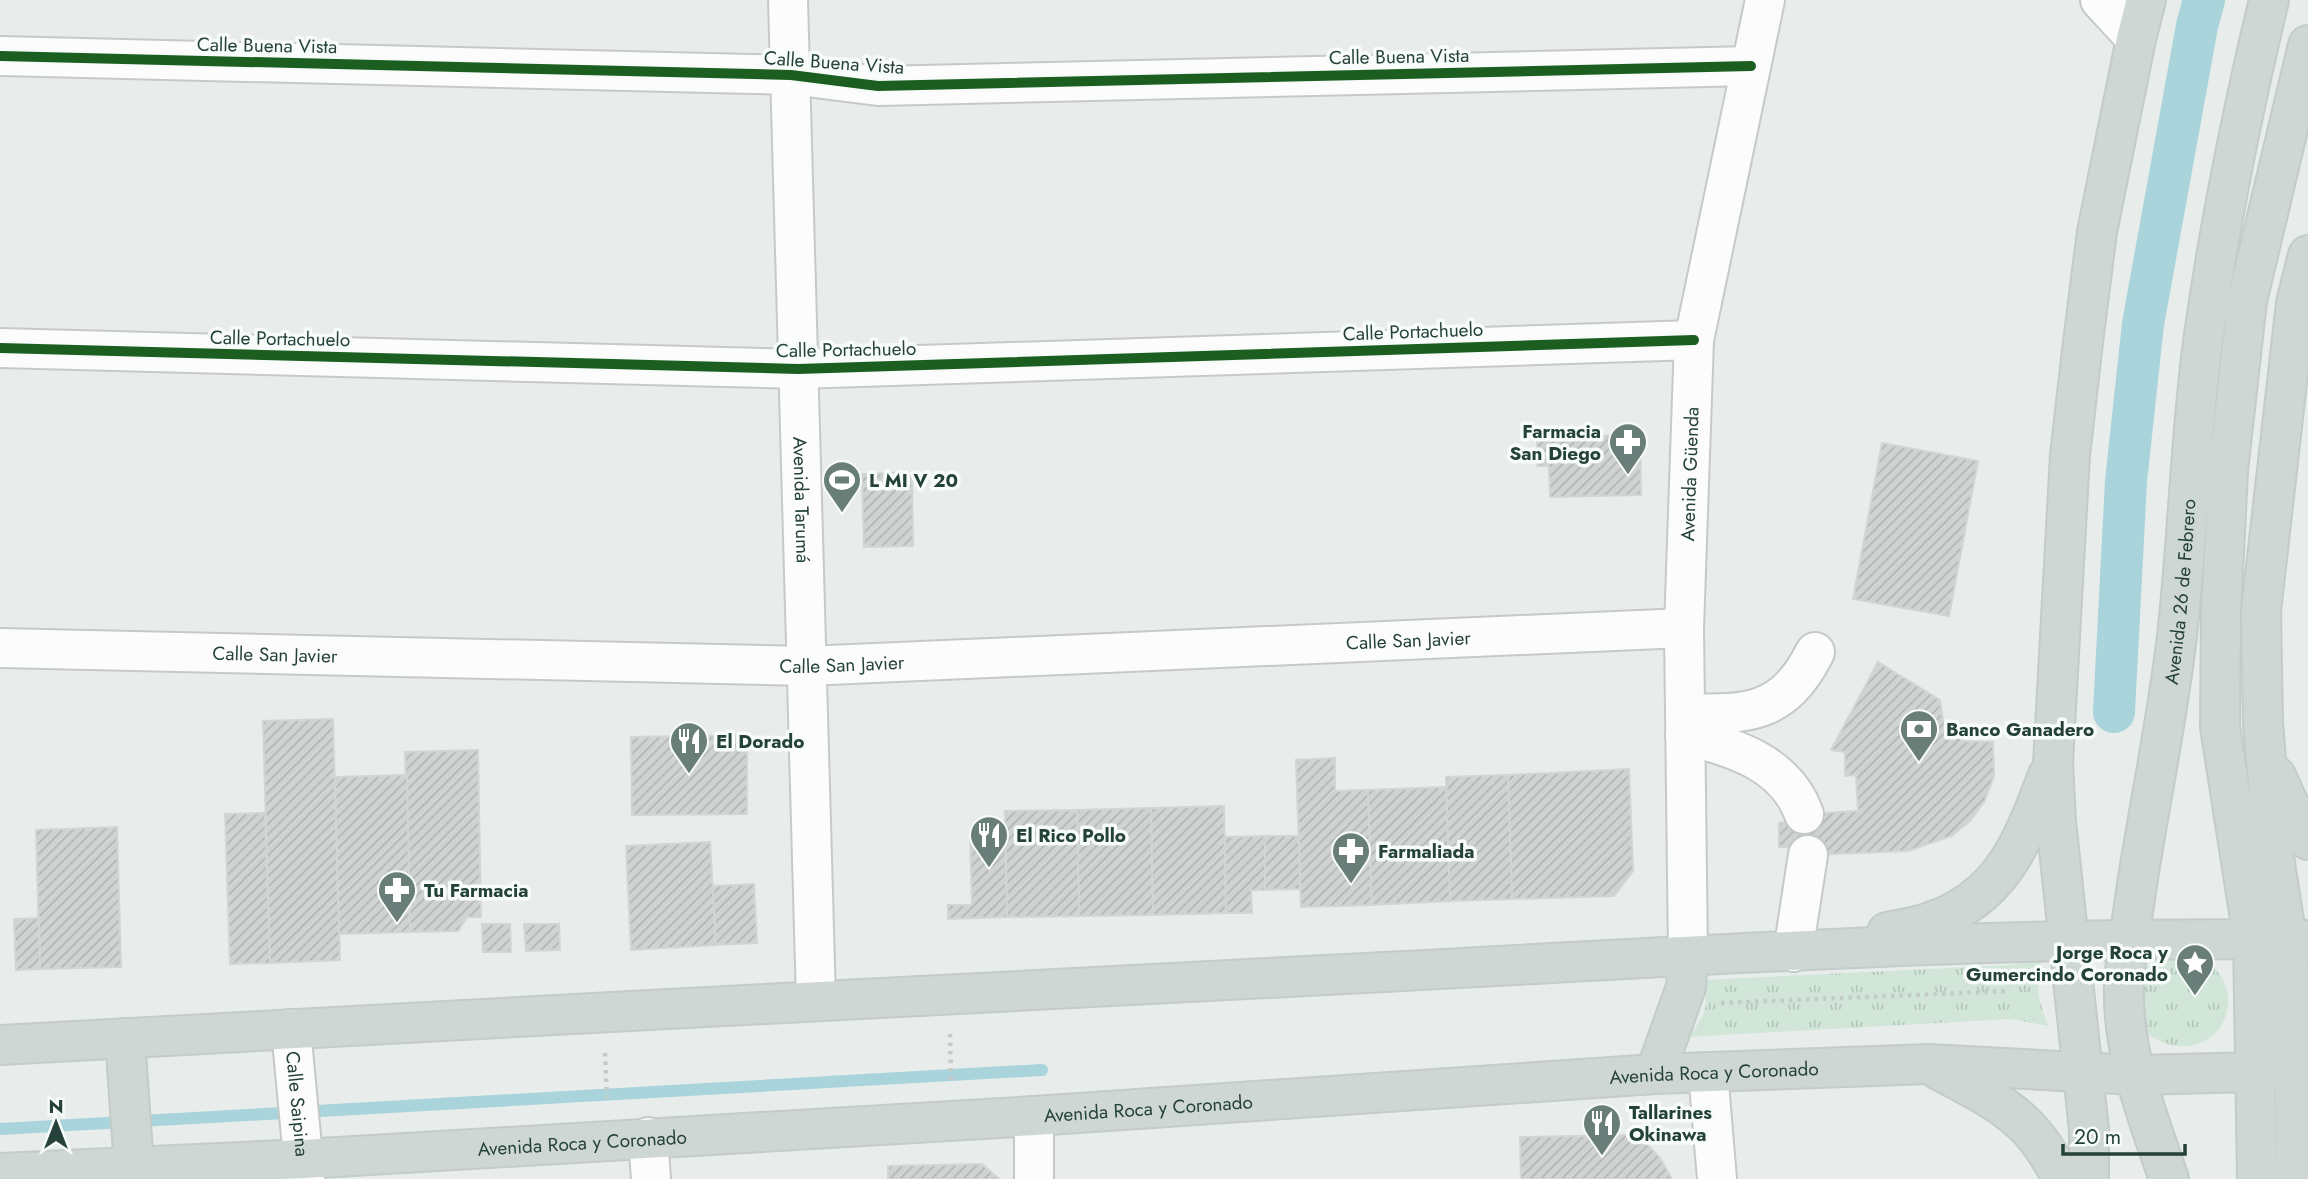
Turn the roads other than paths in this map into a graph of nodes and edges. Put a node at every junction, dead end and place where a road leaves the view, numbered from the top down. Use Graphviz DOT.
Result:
graph roads {
  1 [pos="788,0"];
  2 [pos="1765,0"];
  3 [pos="2100,0"];
  4 [pos="2146,0"];
  5 [pos="2269,0"];
  6 [pos="2136,39"];
  7 [pos="2308,45"];
  8 [pos="0,56"];
  9 [pos="1751,66"];
  10 [pos="792,75"];
  11 [pos="2308,255"];
  12 [pos="1693,340"];
  13 [pos="0,348"];
  14 [pos="798,369"];
  15 [pos="1684,628"];
  16 [pos="0,649"];
  17 [pos="1815,652"];
  18 [pos="806,666"];
  19 [pos="2263,723"];
  20 [pos="1685,724"];
  21 [pos="2053,763"];
  22 [pos="1804,814"];
  23 [pos="2308,840"];
  24 [pos="1808,855"];
  25 [pos="2283,939"];
  26 [pos="2129,940"];
  27 [pos="2069,943"];
  28 [pos="1802,952"];
  29 [pos="1687,972"];
  30 [pos="816,1001"];
  31 [pos="293,1044"];
  32 [pos="0,1045"];
  33 [pos="126,1054"];
  34 [pos="1929,1064"];
  35 [pos="2301,1067"];
  36 [pos="1708,1072"];
  37 [pos="2084,1072"];
  38 [pos="2256,1072"];
  39 [pos="1655,1074"];
  40 [pos="2136,1075"];
  41 [pos="1034,1116"];
  42 [pos="648,1137"];
  43 [pos="134,1158"];
  44 [pos="303,1160"];
  45 [pos="0,1173"];
  46 [pos="651,1179"];
  47 [pos="1034,1179"];
  48 [pos="1717,1179"];
  49 [pos="2063,1179"];
  50 [pos="2090,1179"];
  51 [pos="2169,1179"];
  52 [pos="2257,1179"];
  53 [pos="2295,1179"];
  1 -- 10 [label="street, Avenida Tarumá"];
  2 -- 9 [label="street, Avenida Güenda"];
  3 -- 6 [label="street"];
  4 -- 6 [label="main road"];
  5 -- 26 [label="main road, Avenida 26 de Febrero"];
  6 -- 21 [label="main road"];
  7 -- 25 [label="main road, Avenida 26 de Febrero"];
  8 -- 10 [label="street, Calle Buena Vista"];
  9 -- 10 [label="street, Calle Buena Vista"];
  9 -- 12 [label="street, Avenida Güenda"];
  10 -- 14 [label="street, Avenida Tarumá"];
  11 -- 19 [label="main road, Avenida 26 de Febrero"];
  12 -- 14 [label="street, Calle Portachuelo"];
  12 -- 15 [label="street, Avenida Güenda"];
  13 -- 14 [label="street, Calle Portachuelo"];
  14 -- 18 [label="street, Avenida Tarumá"];
  15 -- 18 [label="street, Calle San Javier"];
  15 -- 20 [label="street, Avenida Güenda"];
  16 -- 18 [label="street, Calle San Javier"];
  17 -- 20 [label="street"];
  18 -- 30 [label="street, Avenida Tarumá"];
  19 -- 23 [label="main road"];
  19 -- 25 [label="main road, Avenida 26 de Febrero"];
  20 -- 22 [label="street"];
  20 -- 29 [label="street, Avenida Güenda"];
  21 -- 27 [label="main road"];
  21 -- 28 [label="main road"];
  24 -- 28 [label="street"];
  25 -- 26 [label="main road"];
  25 -- 35 [label="main road, Avenida 26 de Febrero"];
  25 -- 38 [label="main road, Avenida 26 de Febrero"];
  26 -- 27 [label="main road"];
  26 -- 40 [label="main road, Avenida 26 de Febrero"];
  27 -- 28 [label="main road"];
  27 -- 37 [label="main road"];
  28 -- 29 [label="main road"];
  29 -- 30 [label="main road"];
  29 -- 39 [label="main road"];
  30 -- 31 [label="main road"];
  31 -- 33 [label="main road"];
  31 -- 44 [label="street, Calle Saipina"];
  32 -- 33 [label="main road"];
  33 -- 43 [label="main road"];
  34 -- 36 [label="main road, Avenida Roca y Coronado"];
  34 -- 37 [label="main road, Avenida Roca y Coronado"];
  34 -- 49 [label="main road"];
  35 -- 38 [label="main road, Avenida Roca y Coronado"];
  35 -- 53 [label="main road, Avenida 26 de Febrero"];
  36 -- 39 [label="main road, Avenida Roca y Coronado"];
  36 -- 48 [label="street"];
  37 -- 40 [label="main road, Avenida Roca y Coronado"];
  37 -- 50 [label="main road"];
  38 -- 40 [label="main road, Avenida Roca y Coronado"];
  38 -- 52 [label="main road, Avenida 26 de Febrero"];
  39 -- 41 [label="main road, Avenida Roca y Coronado"];
  40 -- 51 [label="main road, Avenida 26 de Febrero"];
  41 -- 42 [label="main road, Avenida Roca y Coronado"];
  41 -- 47 [label="street"];
  42 -- 44 [label="main road, Avenida Roca y Coronado"];
  42 -- 46 [label="street"];
  43 -- 44 [label="main road, Avenida Roca y Coronado"];
  43 -- 45 [label="main road, Avenida Roca y Coronado"];
}
